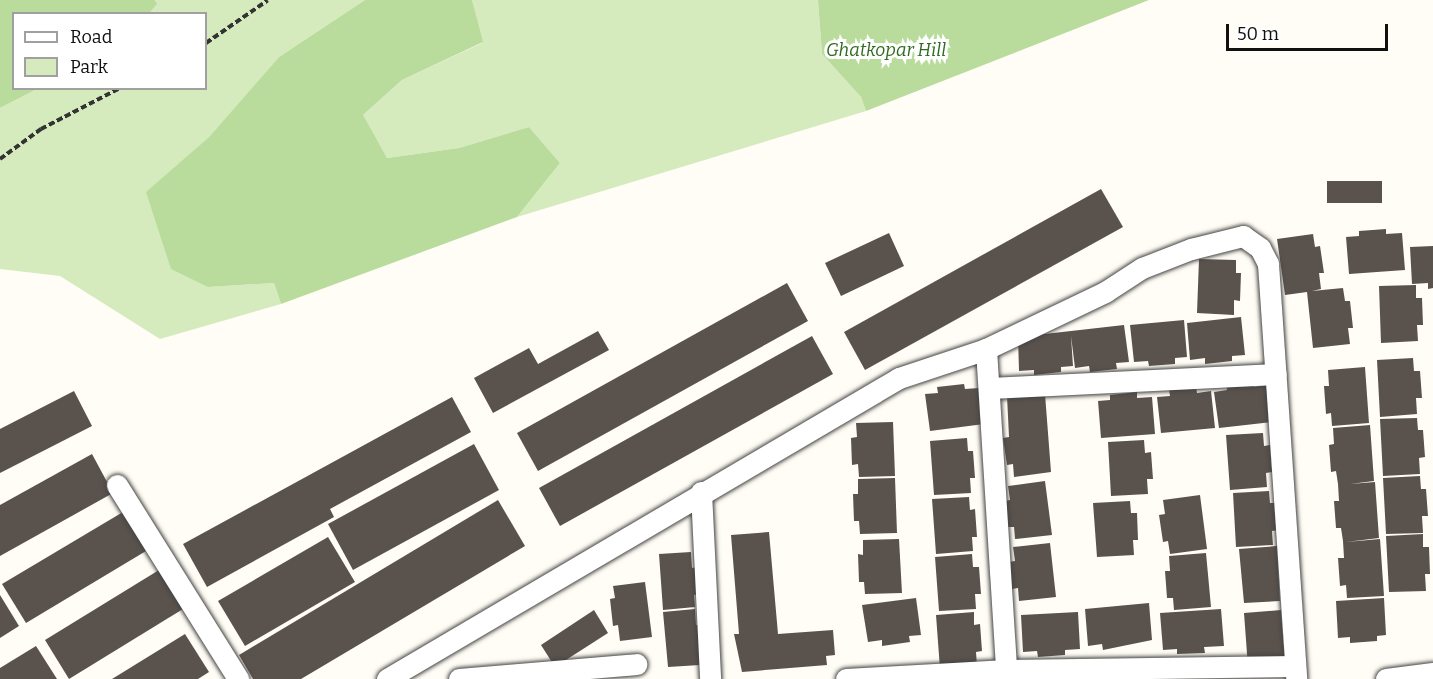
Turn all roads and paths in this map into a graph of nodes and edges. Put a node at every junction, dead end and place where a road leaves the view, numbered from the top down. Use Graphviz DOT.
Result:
graph roads {
  1 [pos="268,0"];
  2 [pos="207,42"];
  3 [pos="116,90"];
  4 [pos="0,159"];
  5 [pos="986,349"];
  6 [pos="1276,374"];
  7 [pos="990,388"];
  8 [pos="117,485"];
  9 [pos="701,492"];
  10 [pos="636,664"];
  11 [pos="416,672"];
  12 [pos="1295,673"];
  13 [pos="1007,674"];
  14 [pos="1433,674"];
  15 [pos="238,679"];
  16 [pos="387,679"];
  17 [pos="459,679"];
  18 [pos="710,679"];
  19 [pos="846,679"];
  20 [pos="1386,679"];
  1 -- 2 [label="path"];
  3 -- 4 [label="path"];
  5 -- 6 [label="street"];
  5 -- 7 [label="street"];
  5 -- 9 [label="street"];
  6 -- 7 [label="street"];
  6 -- 12 [label="street"];
  7 -- 13 [label="street"];
  8 -- 15 [label="street"];
  9 -- 11 [label="street"];
  9 -- 18 [label="street"];
  10 -- 17 [label="street"];
  11 -- 16 [label="street"];
  12 -- 13 [label="street"];
  13 -- 19 [label="street"];
  14 -- 20 [label="street"];
}
